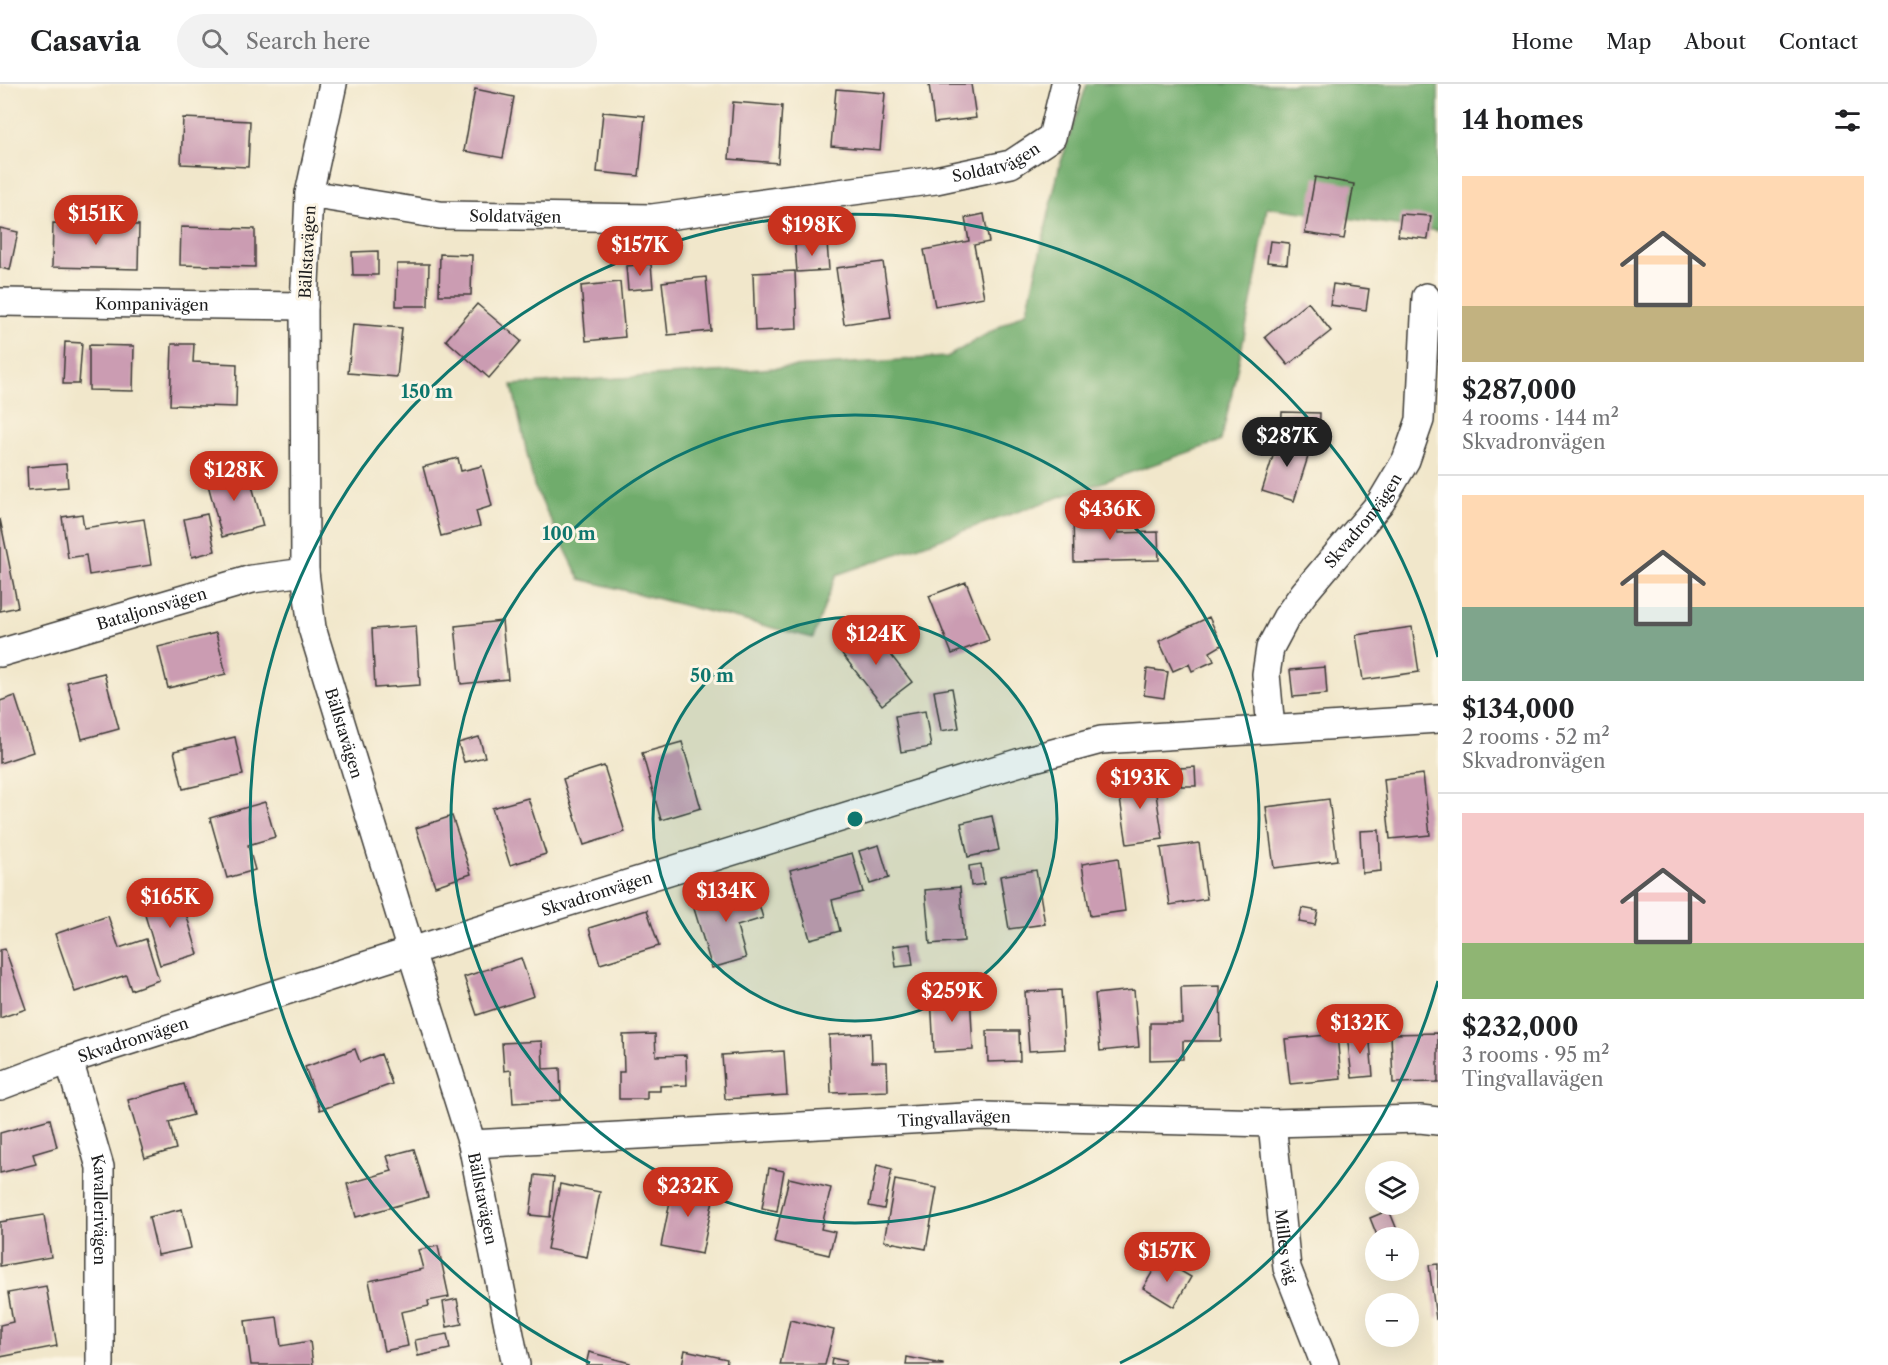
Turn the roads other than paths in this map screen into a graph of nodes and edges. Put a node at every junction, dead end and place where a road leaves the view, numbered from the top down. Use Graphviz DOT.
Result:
graph roads {
  1 [pos="333,84"];
  2 [pos="1065,84"];
  3 [pos="309,194"];
  4 [pos="1426,297"];
  5 [pos="0,302"];
  6 [pos="304,306"];
  7 [pos="305,572"];
  8 [pos="0,652"];
  9 [pos="1438,719"];
  10 [pos="1271,729"];
  11 [pos="411,951"];
  12 [pos="69,1060"];
  13 [pos="0,1086"];
  14 [pos="1438,1121"];
  15 [pos="1272,1124"];
  16 [pos="472,1144"];
  17 [pos="100,1365"];
  18 [pos="516,1365"];
  19 [pos="1325,1365"];
  1 -- 3 [label="street, Bällstavägen"];
  2 -- 3 [label="street, Soldatvägen"];
  3 -- 6 [label="street, Bällstavägen"];
  4 -- 10 [label="street, Skvadronvägen"];
  5 -- 6 [label="street, Kompanivägen"];
  6 -- 7 [label="street, Bällstavägen"];
  7 -- 8 [label="street, Bataljonsvägen"];
  7 -- 11 [label="street, Bällstavägen"];
  9 -- 10 [label="street, Skvadronvägen"];
  10 -- 11 [label="street, Skvadronvägen"];
  11 -- 12 [label="street, Skvadronvägen"];
  11 -- 16 [label="street, Bällstavägen"];
  12 -- 13 [label="street, Skvadronvägen"];
  12 -- 17 [label="street, Kavallerivägen"];
  14 -- 15 [label="street, Tingvallavägen"];
  15 -- 16 [label="street, Tingvallavägen"];
  15 -- 19 [label="street, Milles väg"];
  16 -- 18 [label="street, Bällstavägen"];
}
